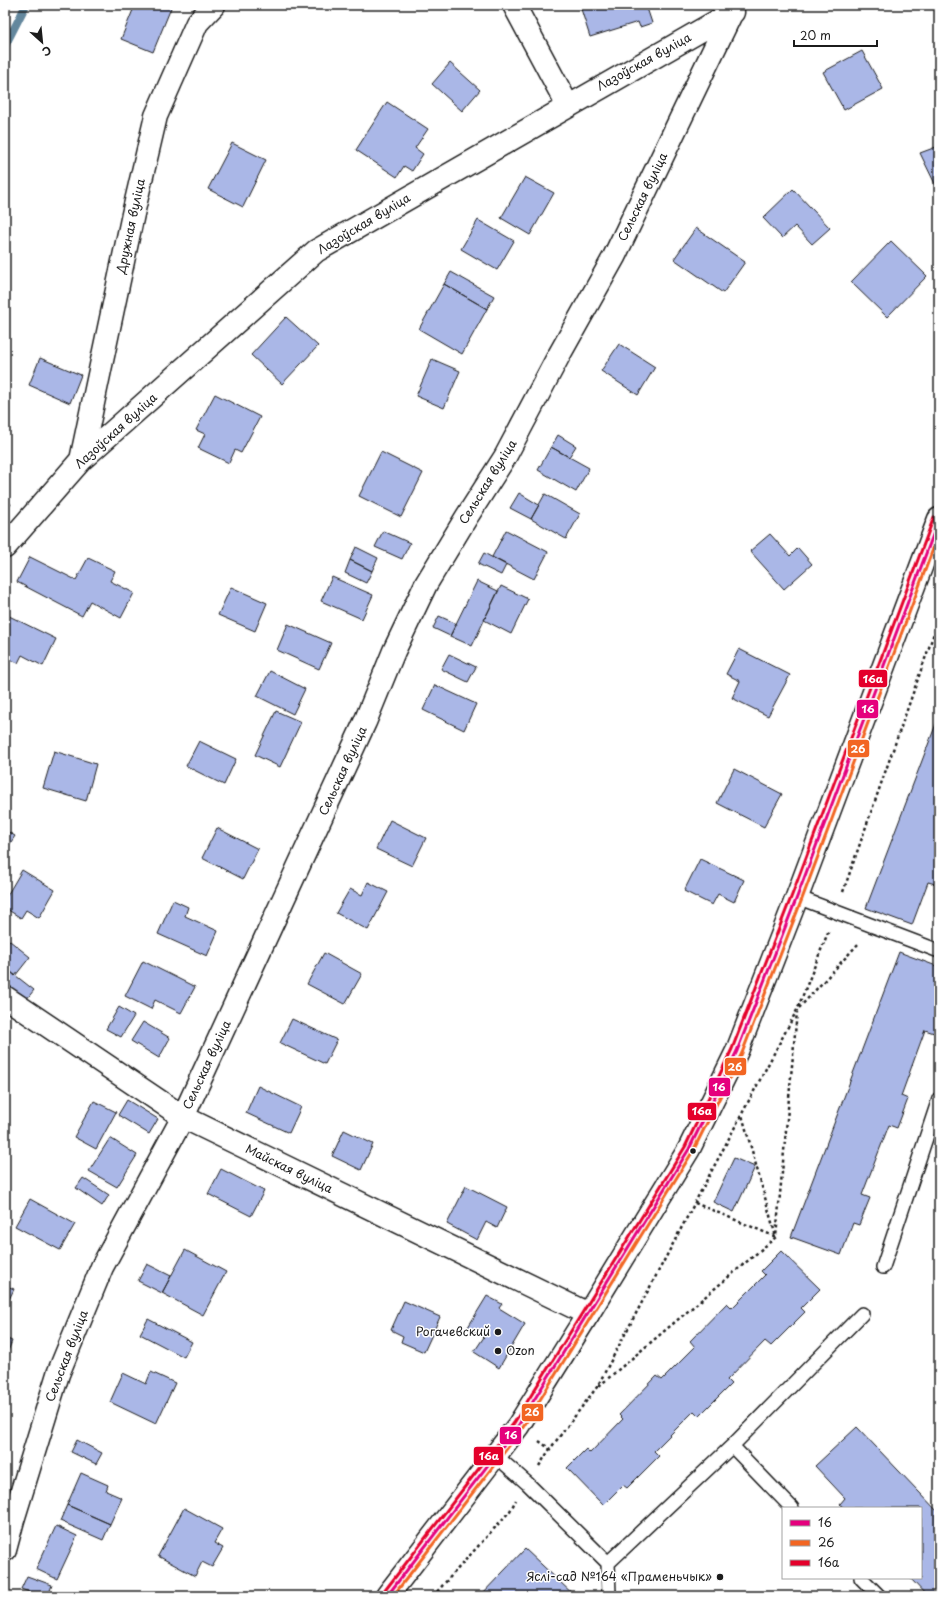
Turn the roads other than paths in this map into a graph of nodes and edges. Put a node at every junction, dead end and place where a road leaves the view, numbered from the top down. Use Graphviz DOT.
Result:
graph roads {
  1 [pos="214,5"];
  2 [pos="514,5"];
  3 [pos="736,9"];
  4 [pos="568,106"];
  5 [pos="81,460"];
  6 [pos="939,519"];
  7 [pos="5,547"];
  8 [pos="797,897"];
  9 [pos="939,951"];
  10 [pos="5,997"];
  11 [pos="939,1099"];
  12 [pos="182,1117"];
  13 [pos="882,1268"];
  14 [pos="588,1314"];
  15 [pos="862,1314"];
  16 [pos="732,1446"];
  17 [pos="496,1456"];
  18 [pos="791,1507"];
  19 [pos="5,1550"];
  20 [pos="608,1563"];
  21 [pos="862,1579"];
  22 [pos="388,1596"];
  23 [pos="609,1596"];
  24 [pos="879,1596"];
  1 -- 5 [label="street, Дружная вуліца"];
  2 -- 4 [label="street"];
  3 -- 4 [label="street, Лазоўская вуліца"];
  3 -- 12 [label="street, Сельская вуліца"];
  4 -- 5 [label="street, Лазоўская вуліца"];
  5 -- 7 [label="street, Лазоўская вуліца"];
  6 -- 8 [label="street"];
  8 -- 9 [label="lane"];
  8 -- 14 [label="street"];
  10 -- 12 [label="street, Майская вуліца"];
  11 -- 13 [label="lane"];
  12 -- 14 [label="street, Майская вуліца"];
  12 -- 19 [label="street, Сельская вуліца"];
  14 -- 17 [label="street"];
  15 -- 16 [label="lane"];
  16 -- 18 [label="lane"];
  16 -- 20 [label="lane"];
  17 -- 20 [label="lane"];
  17 -- 22 [label="street"];
  20 -- 23 [label="lane"];
  21 -- 24 [label="lane"];
}
